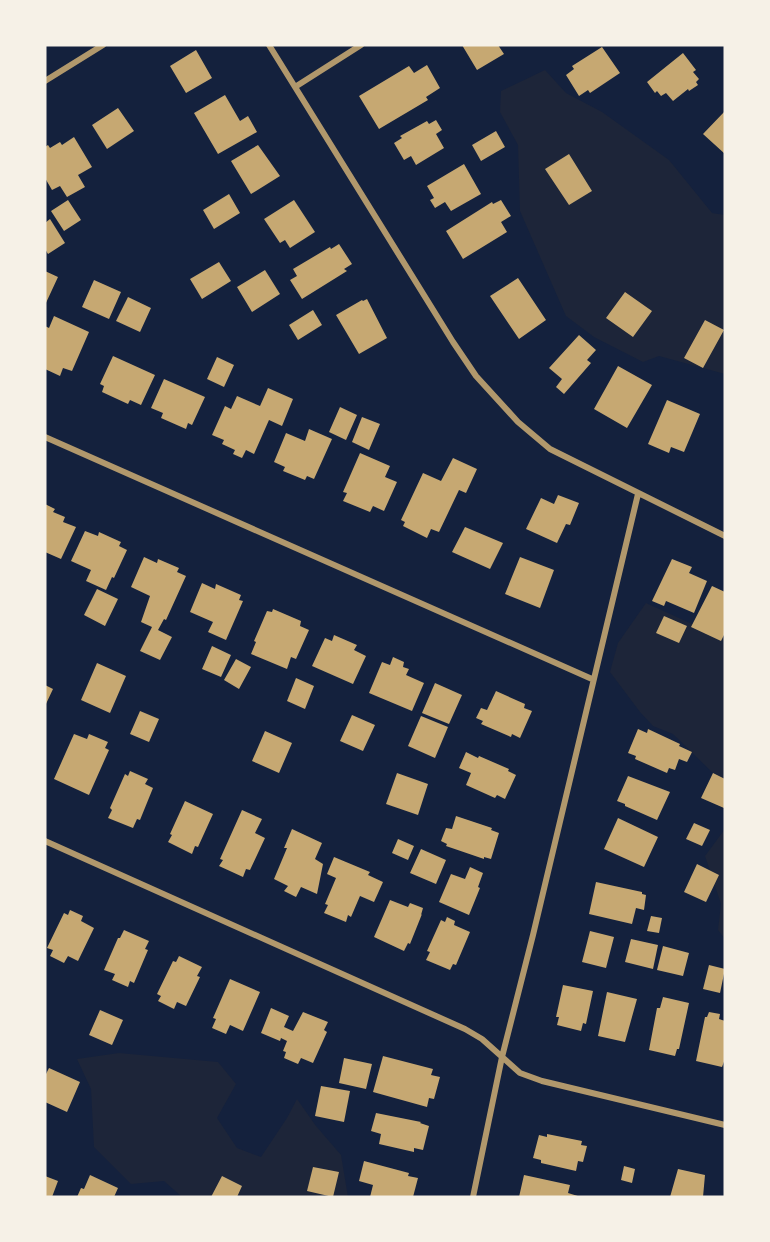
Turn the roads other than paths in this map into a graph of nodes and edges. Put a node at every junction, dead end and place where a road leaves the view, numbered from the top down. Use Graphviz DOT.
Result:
graph roads {
  1 [pos="103,45"];
  2 [pos="269,45"];
  3 [pos="361,45"];
  4 [pos="45,81"];
  5 [pos="295,87"];
  6 [pos="45,437"];
  7 [pos="638,494"];
  8 [pos="725,536"];
  9 [pos="592,679"];
  10 [pos="45,842"];
  11 [pos="502,1057"];
  12 [pos="725,1125"];
  13 [pos="473,1197"];
  1 -- 4 [label="street"];
  2 -- 5 [label="street"];
  3 -- 5 [label="street"];
  5 -- 7 [label="street"];
  6 -- 9 [label="street"];
  7 -- 8 [label="street"];
  7 -- 9 [label="street"];
  9 -- 11 [label="street"];
  10 -- 11 [label="street"];
  11 -- 12 [label="street"];
  11 -- 13 [label="street"];
}
